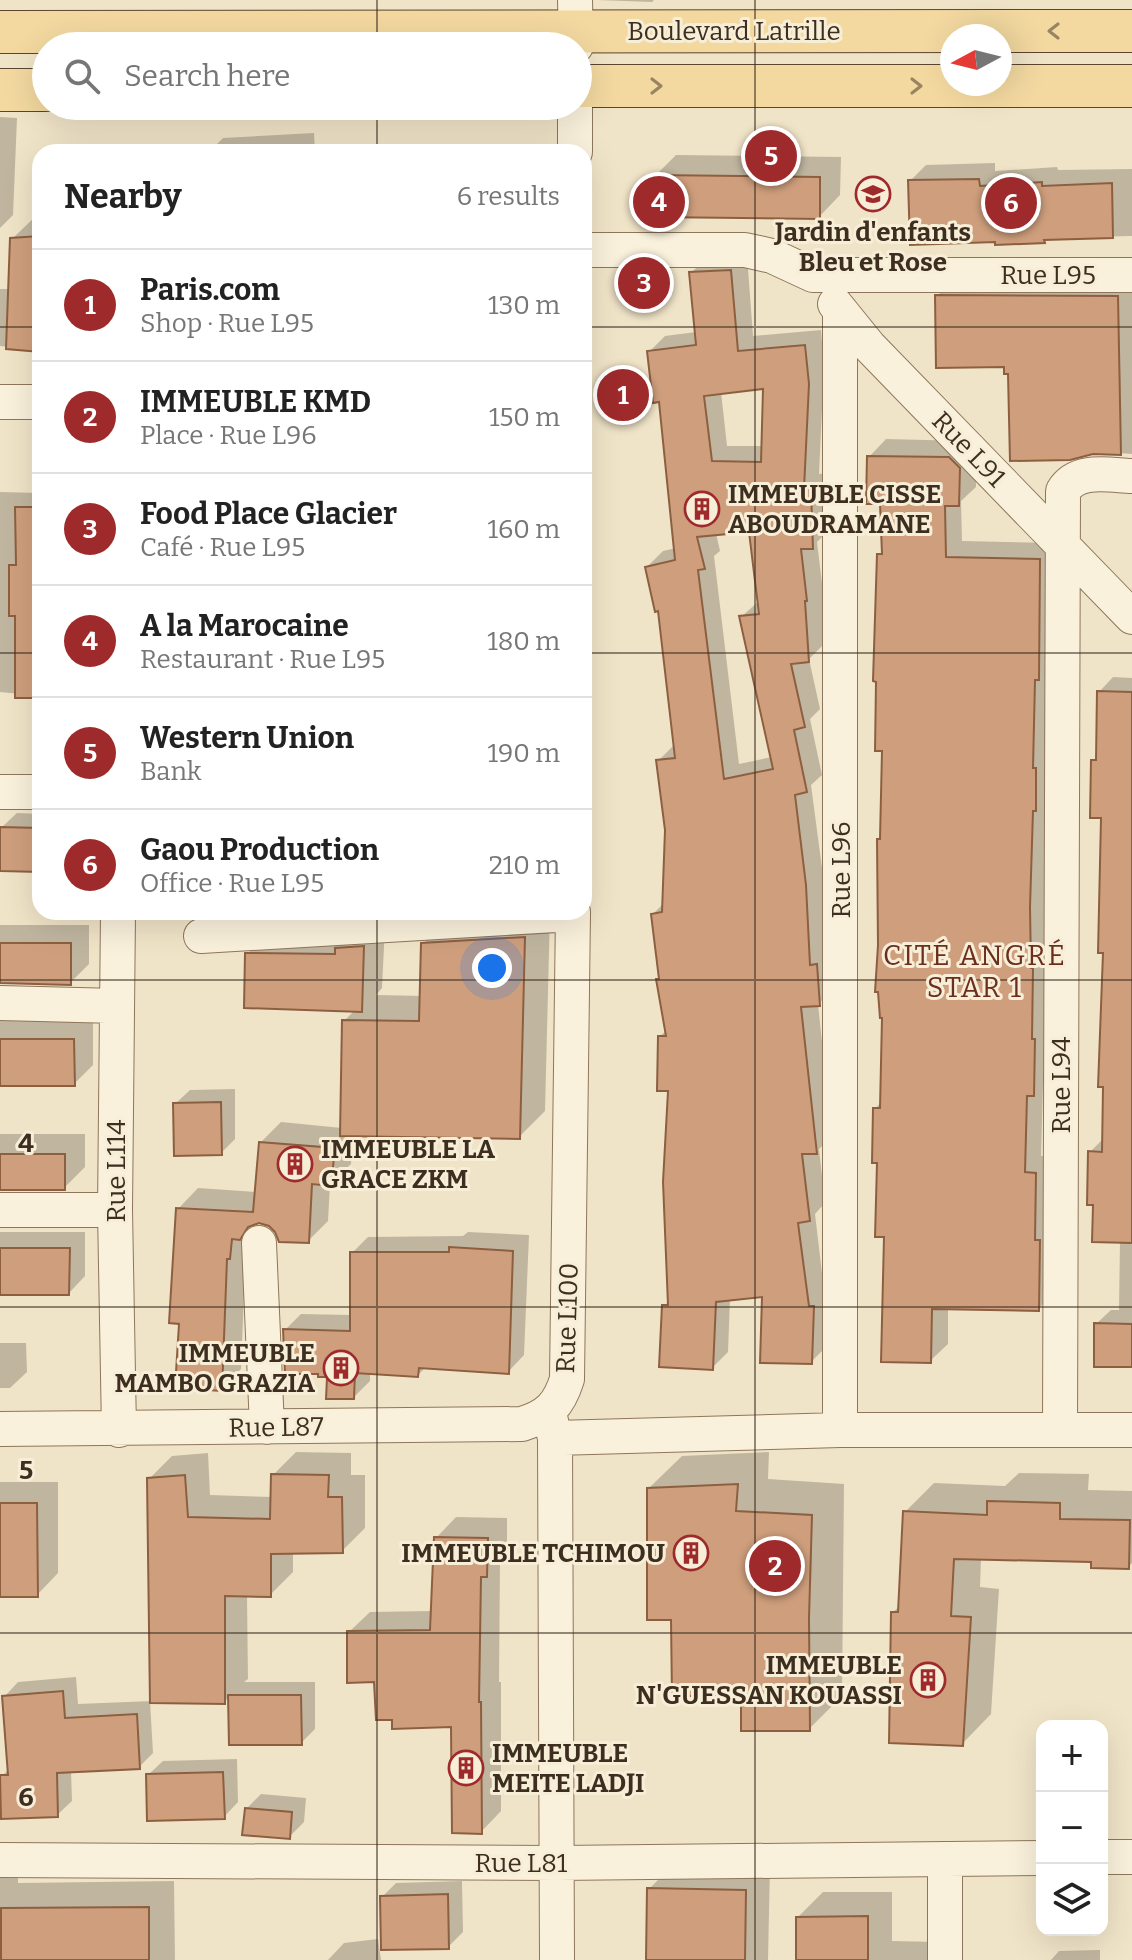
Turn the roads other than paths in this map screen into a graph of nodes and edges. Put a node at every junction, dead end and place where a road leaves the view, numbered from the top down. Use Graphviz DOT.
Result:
graph roads {
  1 [pos="576,26"];
  2 [pos="1132,31"];
  3 [pos="0,32"];
  4 [pos="592,86"];
  5 [pos="1132,86"];
  6 [pos="0,90"];
  7 [pos="32,90"];
  8 [pos="575,120"];
  9 [pos="575,144"];
  10 [pos="592,250"];
  11 [pos="813,275"];
  12 [pos="1132,275"];
  13 [pos="840,310"];
  14 [pos="0,402"];
  15 [pos="32,402"];
  16 [pos="1132,476"];
  17 [pos="1063,547"];
  18 [pos="1132,617"];
  19 [pos="0,792"];
  20 [pos="32,792"];
  21 [pos="118,920"];
  22 [pos="460,920"];
  23 [pos="573,920"];
  24 [pos="201,936"];
  25 [pos="0,1003"];
  26 [pos="117,1006"];
  27 [pos="0,1210"];
  28 [pos="100,1210"];
  29 [pos="259,1243"];
  30 [pos="552,1425"];
  31 [pos="267,1427"];
  32 [pos="0,1429"];
  33 [pos="119,1430"];
  34 [pos="840,1430"];
  35 [pos="1060,1430"];
  36 [pos="1132,1430"];
  37 [pos="1108,1857"];
  38 [pos="1132,1857"];
  39 [pos="1036,1858"];
  40 [pos="945,1859"];
  41 [pos="0,1860"];
  42 [pos="558,1863"];
  43 [pos="557,1960"];
  44 [pos="945,1960"];
  2 -- 1 [label="main road, Boulevard Latrille, one-way"];
  1 -- 3 [label="main road, Boulevard Latrille"];
  4 -- 5 [label="main road, one-way"];
  6 -- 7 [label="main road"];
  8 -- 9 [label="street"];
  10 -- 11 [label="street, Rue L95"];
  11 -- 12 [label="street, Rue L95"];
  11 -- 13 [label="street, Rue L91"];
  13 -- 17 [label="street, Rue L91"];
  13 -- 34 [label="street, Rue L96"];
  14 -- 15 [label="street"];
  16 -- 17 [label="street, Rue L94"];
  17 -- 18 [label="street, Rue L91"];
  17 -- 35 [label="street, Rue L94"];
  19 -- 20 [label="street"];
  21 -- 26 [label="street, Rue L114"];
  22 -- 24 [label="street"];
  23 -- 30 [label="street, Rue L100"];
  25 -- 26 [label="street"];
  26 -- 28 [label="street, Rue L114"];
  27 -- 28 [label="street"];
  28 -- 33 [label="street, Rue L114"];
  29 -- 31 [label="street"];
  30 -- 31 [label="street, Rue L87"];
  30 -- 34 [label="street, Rue L87"];
  30 -- 42 [label="street, Rue L100"];
  31 -- 33 [label="street, Rue L87"];
  32 -- 33 [label="street, Rue L87"];
  34 -- 35 [label="street, Rue L87"];
  35 -- 36 [label="street, Rue L87"];
  37 -- 38 [label="street"];
  39 -- 40 [label="street, Rue L81"];
  40 -- 42 [label="street, Rue L81"];
  40 -- 44 [label="street"];
  41 -- 42 [label="street, Rue L81"];
  42 -- 43 [label="street, Rue L100"];
}
